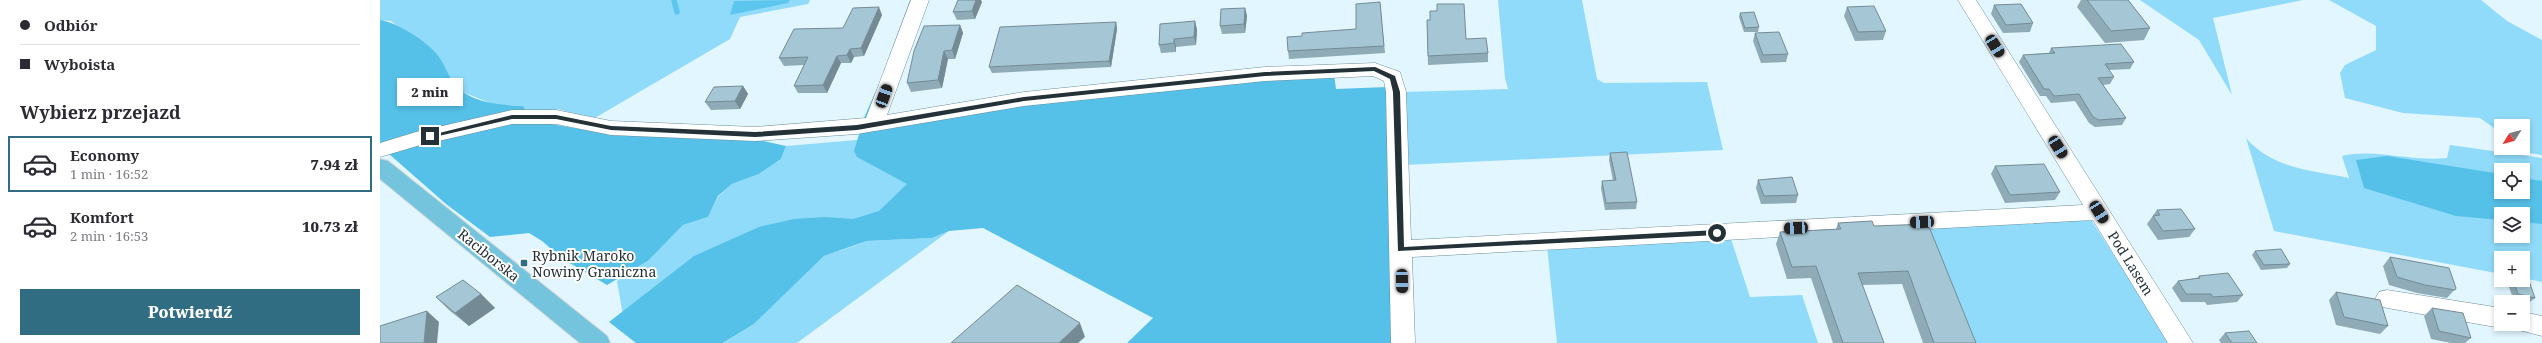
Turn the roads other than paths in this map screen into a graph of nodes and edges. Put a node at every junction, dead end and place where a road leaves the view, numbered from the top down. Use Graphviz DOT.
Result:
graph roads {
  1 [pos="920,0"];
  2 [pos="1967,0"];
  3 [pos="874,123"];
  4 [pos="380,150"];
  5 [pos="380,167"];
  6 [pos="2099,212"];
  7 [pos="1401,249"];
  8 [pos="2387,299"];
  9 [pos="2494,317"];
  10 [pos="2530,323"];
  11 [pos="2542,326"];
  12 [pos="598,343"];
  13 [pos="1403,343"];
  14 [pos="2181,343"];
  1 -- 3 [label="street"];
  2 -- 6 [label="street, Pod Lasem"];
  3 -- 4 [label="street"];
  3 -- 7 [label="street"];
  5 -- 12 [label="main road, Raciborska"];
  6 -- 7 [label="street"];
  6 -- 14 [label="street, Pod Lasem"];
  7 -- 13 [label="street"];
  8 -- 9 [label="street"];
  10 -- 11 [label="street"];
}
